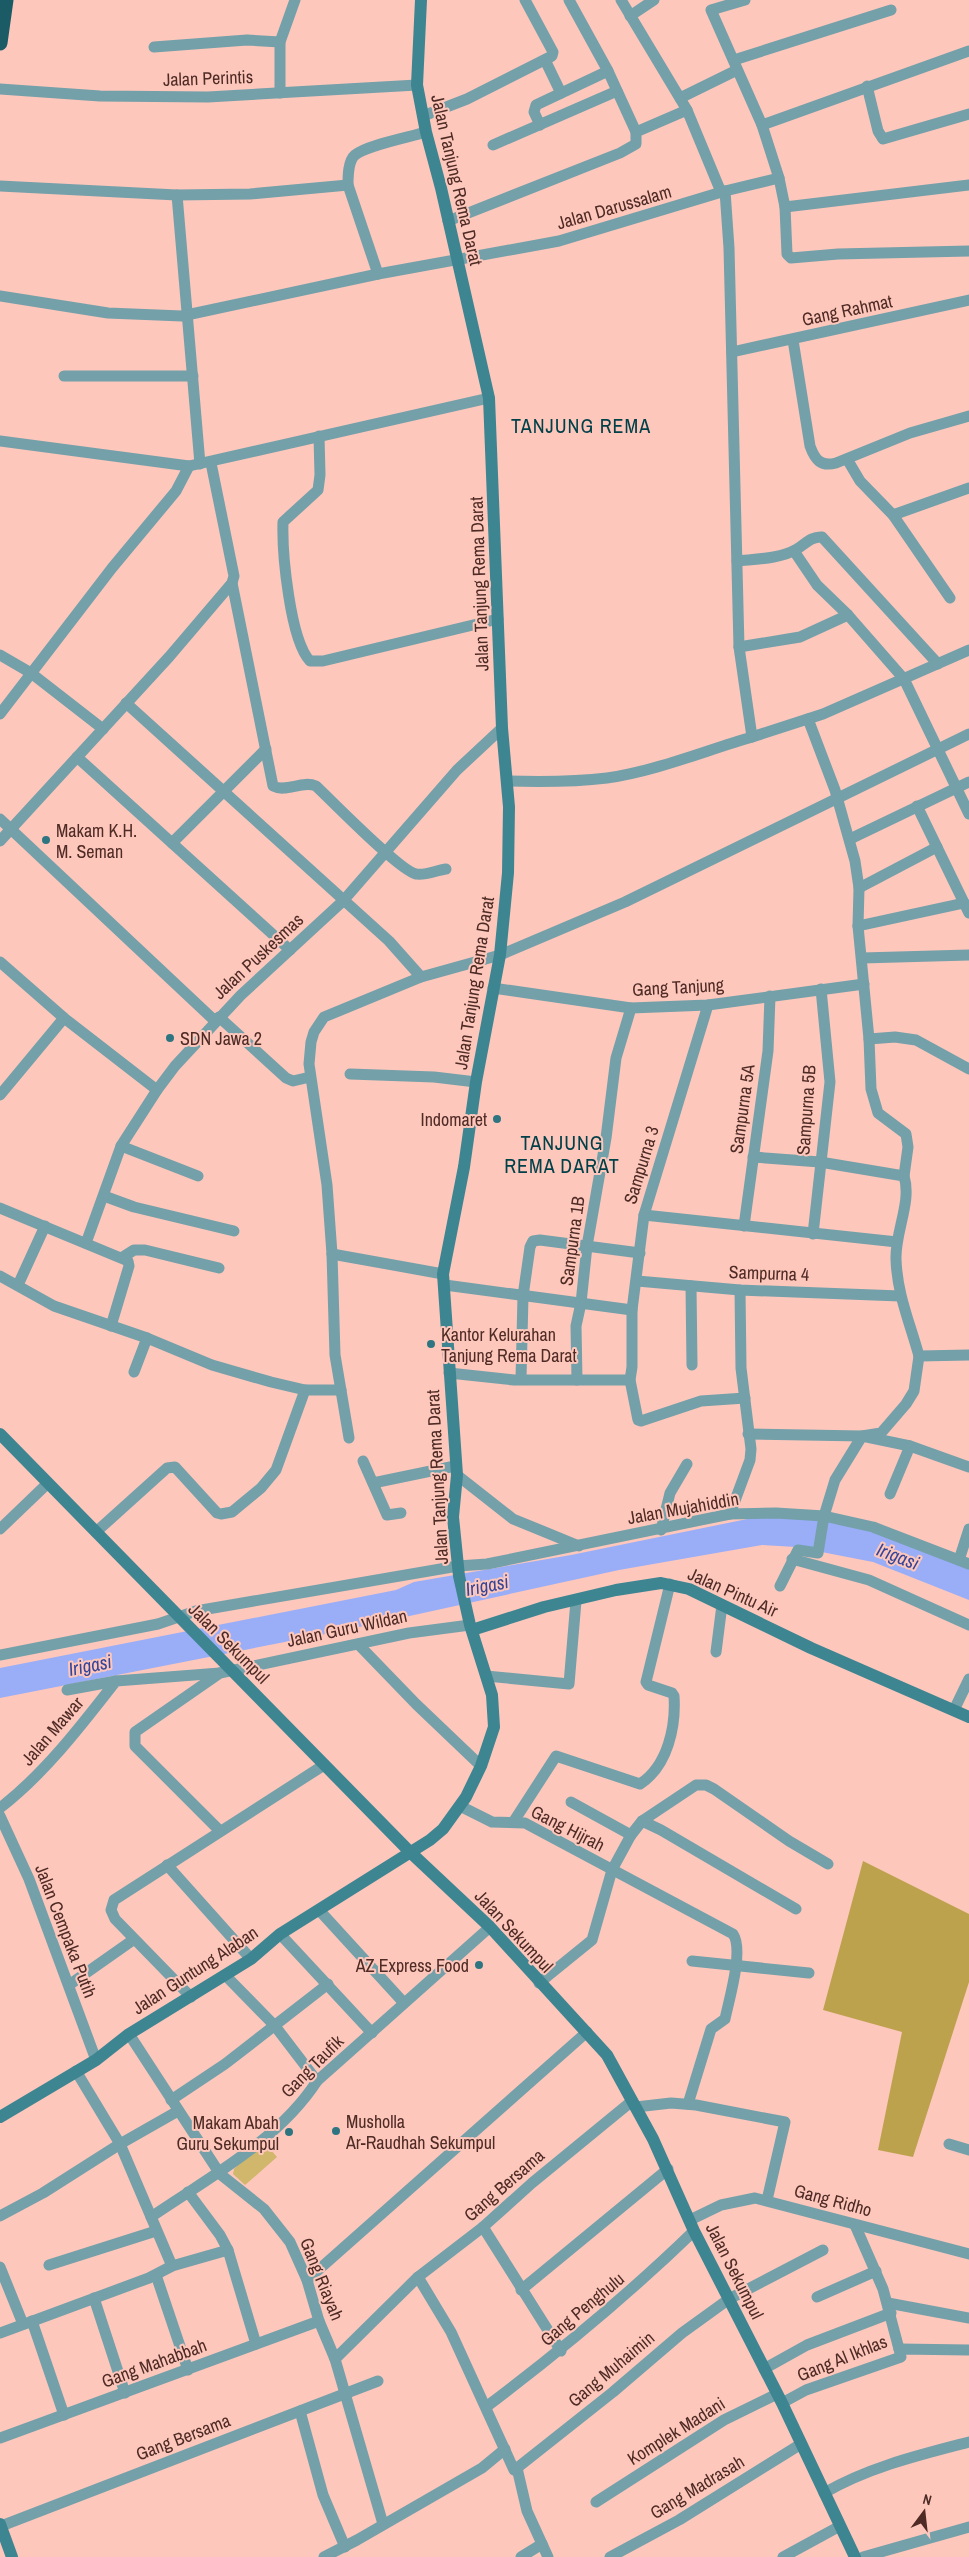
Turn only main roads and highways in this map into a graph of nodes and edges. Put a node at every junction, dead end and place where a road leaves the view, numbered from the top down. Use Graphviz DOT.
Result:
graph roads {
  1 [pos="6,0"];
  2 [pos="2,20"];
  3 [pos="0,42"];
  1 -- 2 [label="highway"];
  2 -- 3 [label="highway"];
}
